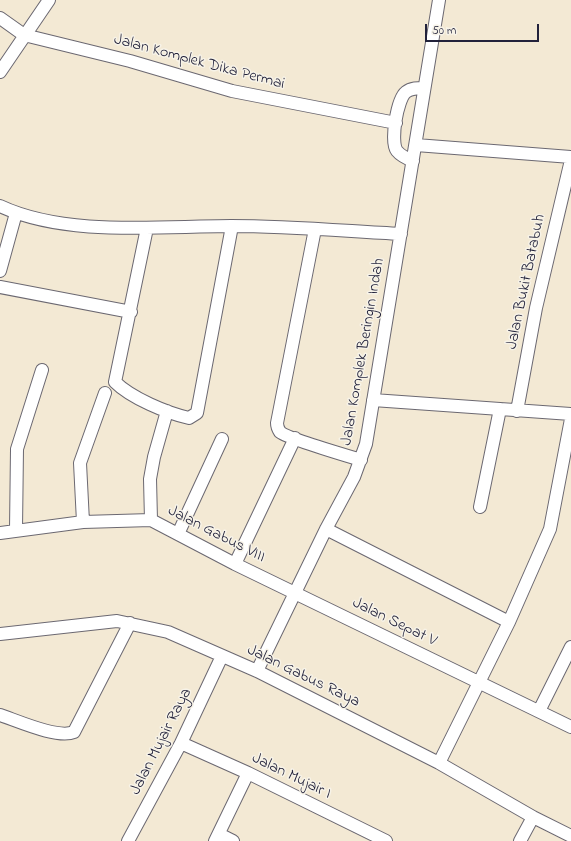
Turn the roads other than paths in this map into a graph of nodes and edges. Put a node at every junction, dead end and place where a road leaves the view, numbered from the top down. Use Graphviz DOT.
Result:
graph roads {
  1 [pos="49,0"];
  2 [pos="439,0"];
  3 [pos="0,18"];
  4 [pos="24,35"];
  5 [pos="0,72"];
  6 [pos="424,88"];
  7 [pos="396,123"];
  8 [pos="416,145"];
  9 [pos="571,157"];
  10 [pos="571,160"];
  11 [pos="413,162"];
  12 [pos="0,206"];
  13 [pos="16,213"];
  14 [pos="232,226"];
  15 [pos="147,228"];
  16 [pos="315,229"];
  17 [pos="401,234"];
  18 [pos="0,271"];
  19 [pos="0,287"];
  20 [pos="131,312"];
  21 [pos="42,370"];
  22 [pos="105,394"];
  23 [pos="373,400"];
  24 [pos="500,409"];
  25 [pos="167,411"];
  26 [pos="517,411"];
  27 [pos="571,414"];
  28 [pos="571,419"];
  29 [pos="295,438"];
  30 [pos="222,439"];
  31 [pos="361,460"];
  32 [pos="480,507"];
  33 [pos="151,520"];
  34 [pos="83,522"];
  35 [pos="326,529"];
  36 [pos="16,530"];
  37 [pos="0,533"];
  38 [pos="178,534"];
  39 [pos="235,564"];
  40 [pos="295,592"];
  41 [pos="509,622"];
  42 [pos="130,623"];
  43 [pos="0,634"];
  44 [pos="571,647"];
  45 [pos="222,656"];
  46 [pos="257,671"];
  47 [pos="480,683"];
  48 [pos="539,711"];
  49 [pos="0,715"];
  50 [pos="571,727"];
  51 [pos="181,743"];
  52 [pos="439,763"];
  53 [pos="248,773"];
  54 [pos="533,817"];
  55 [pos="571,836"];
  56 [pos="217,837"];
  57 [pos="128,841"];
  58 [pos="233,841"];
  59 [pos="386,841"];
  60 [pos="520,841"];
  1 -- 4 [label="street"];
  2 -- 6 [label="street, Jalan Komplek Beringin Indah"];
  3 -- 4 [label="street, Jalan Komplek Dika Permai"];
  4 -- 5 [label="street"];
  4 -- 7 [label="street, Jalan Komplek Dika Permai"];
  6 -- 7 [label="street"];
  6 -- 8 [label="street, Jalan Komplek Beringin Indah"];
  7 -- 11 [label="street"];
  8 -- 9 [label="street"];
  8 -- 11 [label="street, Jalan Komplek Beringin Indah"];
  10 -- 26 [label="street, Jalan Bukit Batabuh"];
  11 -- 17 [label="street, Jalan Komplek Beringin Indah"];
  12 -- 13 [label="street"];
  13 -- 15 [label="street"];
  13 -- 18 [label="street"];
  14 -- 15 [label="street"];
  14 -- 16 [label="street"];
  14 -- 25 [label="street"];
  15 -- 20 [label="street"];
  16 -- 17 [label="street"];
  16 -- 29 [label="street, Jalan Komplek Beringin Indah"];
  17 -- 23 [label="street, Jalan Komplek Beringin Indah"];
  19 -- 20 [label="street"];
  20 -- 25 [label="street"];
  21 -- 36 [label="street"];
  22 -- 34 [label="street"];
  23 -- 24 [label="street"];
  23 -- 31 [label="street, Jalan Komplek Beringin Indah"];
  24 -- 26 [label="street"];
  24 -- 32 [label="street"];
  25 -- 33 [label="street"];
  26 -- 27 [label="street"];
  28 -- 41 [label="street"];
  29 -- 31 [label="street, Jalan Komplek Beringin Indah"];
  29 -- 39 [label="street"];
  30 -- 38 [label="street"];
  31 -- 35 [label="street"];
  33 -- 34 [label="street, Jalan Gabus VIII"];
  33 -- 38 [label="street, Jalan Gabus VIII"];
  34 -- 36 [label="street, Jalan Gabus VIII"];
  35 -- 40 [label="street"];
  35 -- 41 [label="street"];
  36 -- 37 [label="street, Jalan Gabus VIII"];
  38 -- 39 [label="street, Jalan Gabus VIII"];
  39 -- 40 [label="street, Jalan Gabus VIII"];
  40 -- 46 [label="street"];
  40 -- 47 [label="street, Jalan Sepat V"];
  41 -- 47 [label="street"];
  42 -- 43 [label="street, Jalan Gabus Raya"];
  42 -- 45 [label="street, Jalan Gabus Raya"];
  42 -- 49 [label="street"];
  44 -- 48 [label="street"];
  45 -- 46 [label="street, Jalan Gabus Raya"];
  45 -- 51 [label="street, Jalan Mujair Raya"];
  46 -- 52 [label="street, Jalan Gabus Raya"];
  47 -- 48 [label="street, Jalan Sepat V"];
  47 -- 52 [label="street"];
  48 -- 50 [label="street, Jalan Sepat V"];
  51 -- 53 [label="street, Jalan Mujair I"];
  51 -- 57 [label="street, Jalan Mujair Raya"];
  52 -- 54 [label="street, Jalan Gabus Raya"];
  53 -- 56 [label="street"];
  53 -- 59 [label="street, Jalan Mujair I"];
  54 -- 55 [label="street, Jalan Gabus Raya"];
  54 -- 60 [label="street"];
  56 -- 58 [label="street"];
}
